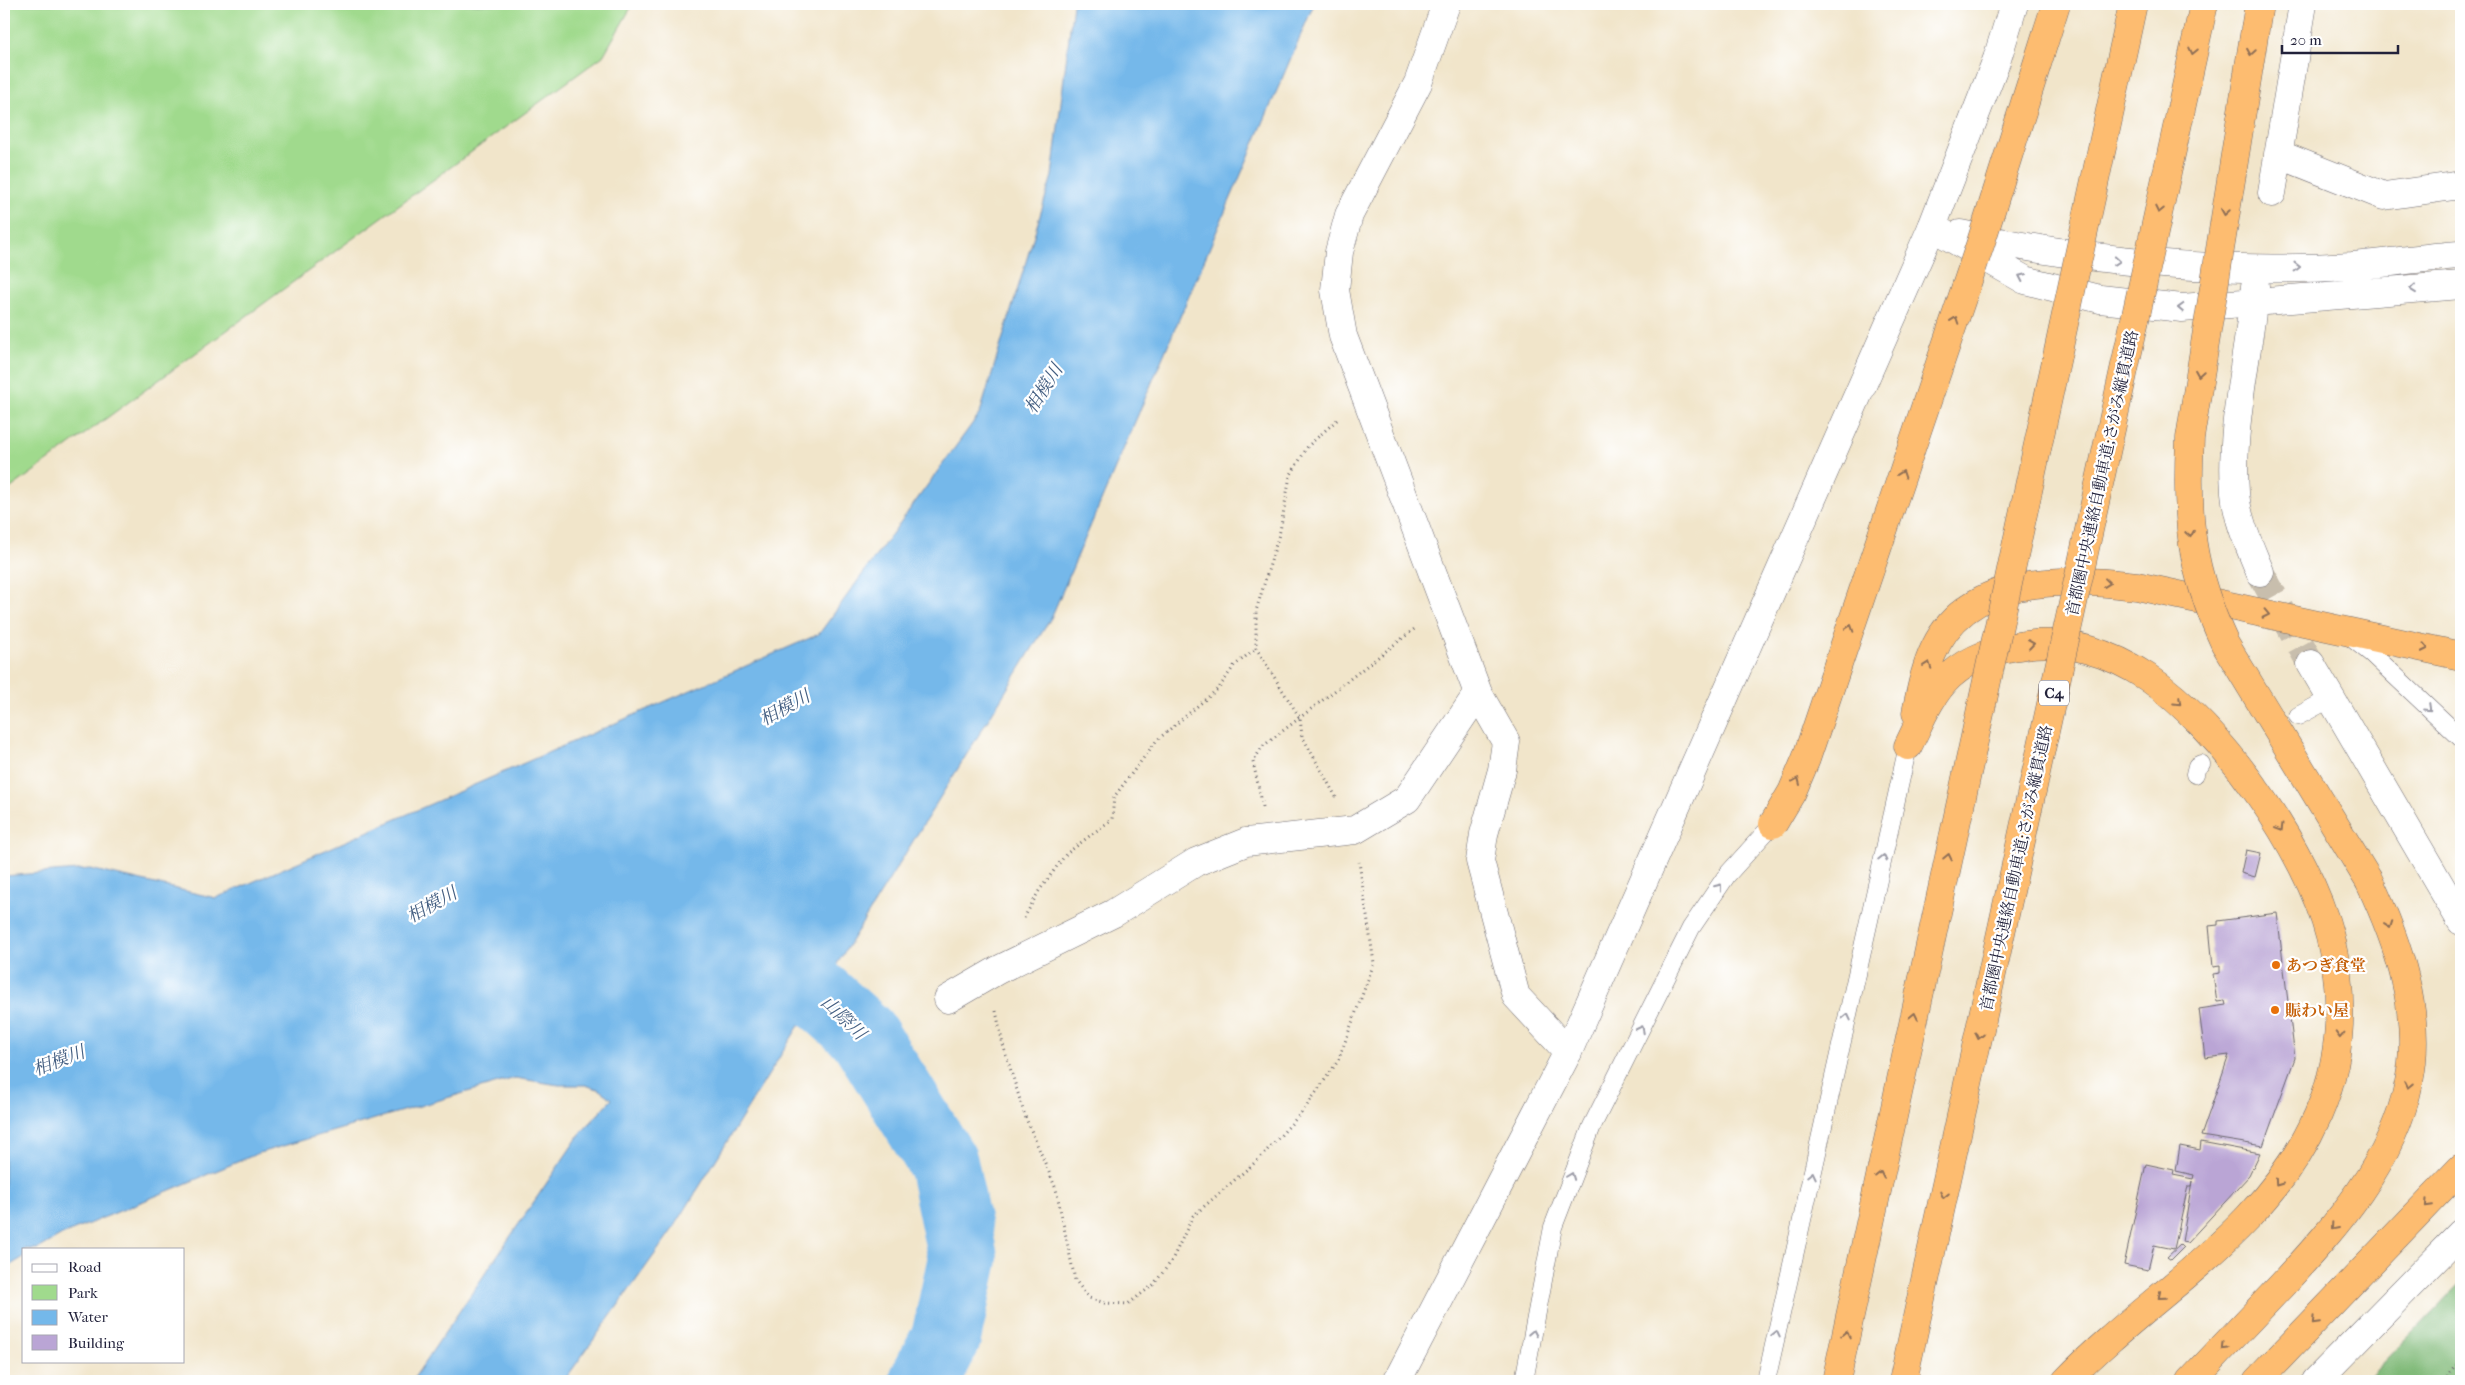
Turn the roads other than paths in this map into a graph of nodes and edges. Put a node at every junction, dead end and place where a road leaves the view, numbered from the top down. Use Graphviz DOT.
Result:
graph roads {
  1 [pos="1446,4"];
  2 [pos="2014,4"];
  3 [pos="2056,4"];
  4 [pos="2133,4"];
  5 [pos="2204,4"];
  6 [pos="2259,4"];
  7 [pos="2303,4"];
  8 [pos="2278,154"];
  9 [pos="2461,185"];
  10 [pos="2272,193"];
  11 [pos="1932,227"];
  12 [pos="2461,255"];
  13 [pos="2257,267"];
  14 [pos="2461,285"];
  15 [pos="2254,304"];
  16 [pos="2260,572"];
  17 [pos="2340,629"];
  18 [pos="2461,656"];
  19 [pos="2311,664"];
  20 [pos="1478,693"];
  21 [pos="2331,698"];
  22 [pos="2298,716"];
  23 [pos="2461,738"];
  24 [pos="1908,746"];
  25 [pos="1773,824"];
  26 [pos="2461,921"];
  27 [pos="948,998"];
  28 [pos="1568,1052"];
  29 [pos="2461,1168"];
  30 [pos="2461,1233"];
  31 [pos="1397,1381"];
  32 [pos="1524,1381"];
  33 [pos="1766,1381"];
  34 [pos="1836,1381"];
  35 [pos="1903,1381"];
  36 [pos="2066,1381"];
  37 [pos="2191,1381"];
  38 [pos="2257,1381"];
  39 [pos="2316,1381"];
  1 -- 20 [label="street"];
  2 -- 11 [label="street"];
  25 -- 3 [label="highway, one-way, bridge"];
  34 -- 4 [label="highway, one-way, bridge"];
  5 -- 35 [label="highway, 首都圏中央連絡自動車道;さがみ縦貫道路 / C4, one-way, bridge"];
  6 -- 37 [label="highway, one-way, bridge"];
  7 -- 8 [label="street"];
  8 -- 9 [label="street"];
  8 -- 10 [label="street"];
  11 -- 13 [label="street, one-way"];
  15 -- 11 [label="street, one-way"];
  11 -- 28 [label="street"];
  13 -- 12 [label="street, one-way"];
  13 -- 15 [label="street"];
  14 -- 15 [label="street, one-way"];
  15 -- 16 [label="street"];
  17 -- 18 [label="highway, one-way"];
  17 -- 23 [label="lane, one-way"];
  24 -- 17 [label="highway, one-way"];
  19 -- 21 [label="street"];
  20 -- 27 [label="street"];
  20 -- 28 [label="street"];
  21 -- 22 [label="lane"];
  21 -- 26 [label="street"];
  33 -- 24 [label="lane, one-way"];
  24 -- 36 [label="highway, one-way"];
  32 -- 25 [label="lane, one-way"];
  28 -- 31 [label="street"];
  29 -- 38 [label="highway, one-way"];
  30 -- 39 [label="street"];
}
